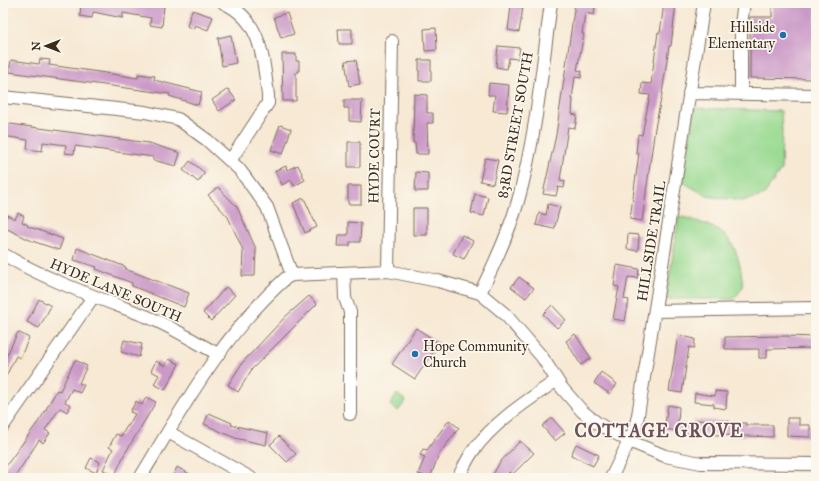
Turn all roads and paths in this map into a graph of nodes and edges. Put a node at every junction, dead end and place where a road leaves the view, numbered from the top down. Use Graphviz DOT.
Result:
graph roads {
  1 [pos="224,3"];
  2 [pos="551,3"];
  3 [pos="704,3"];
  4 [pos="744,3"];
  5 [pos="392,41"];
  6 [pos="690,93"];
  7 [pos="741,94"];
  8 [pos="816,95"];
  9 [pos="3,97"];
  10 [pos="230,161"];
  11 [pos="3,254"];
  12 [pos="388,271"];
  13 [pos="344,273"];
  14 [pos="292,275"];
  15 [pos="480,294"];
  16 [pos="93,297"];
  17 [pos="816,308"];
  18 [pos="655,311"];
  19 [pos="218,354"];
  20 [pos="557,380"];
  21 [pos="350,414"];
  22 [pos="3,426"];
  23 [pos="168,432"];
  24 [pos="629,441"];
  25 [pos="816,464"];
  26 [pos="140,478"];
  27 [pos="251,478"];
  28 [pos="458,478"];
  29 [pos="611,478"];
  1 -- 10 [label="street"];
  2 -- 15 [label="street, 83RD STREET SOUTH"];
  3 -- 6 [label="street, HILLSIDE TRAIL"];
  4 -- 7 [label="street"];
  5 -- 12 [label="street, HYDE COURT"];
  6 -- 7 [label="street"];
  6 -- 18 [label="street, HILLSIDE TRAIL"];
  7 -- 8 [label="street"];
  9 -- 10 [label="street"];
  10 -- 14 [label="street"];
  11 -- 16 [label="street, HYDE LANE SOUTH"];
  12 -- 13 [label="street"];
  12 -- 15 [label="street"];
  13 -- 14 [label="street"];
  13 -- 21 [label="street"];
  14 -- 19 [label="street"];
  15 -- 20 [label="street"];
  16 -- 19 [label="street, HYDE LANE SOUTH"];
  16 -- 22 [label="street"];
  17 -- 18 [label="street"];
  18 -- 24 [label="street, HILLSIDE TRAIL"];
  19 -- 23 [label="street"];
  20 -- 24 [label="street"];
  20 -- 28 [label="street"];
  23 -- 26 [label="street"];
  23 -- 27 [label="street"];
  24 -- 25 [label="street"];
  24 -- 29 [label="street, HILLSIDE TRAIL"];
}
